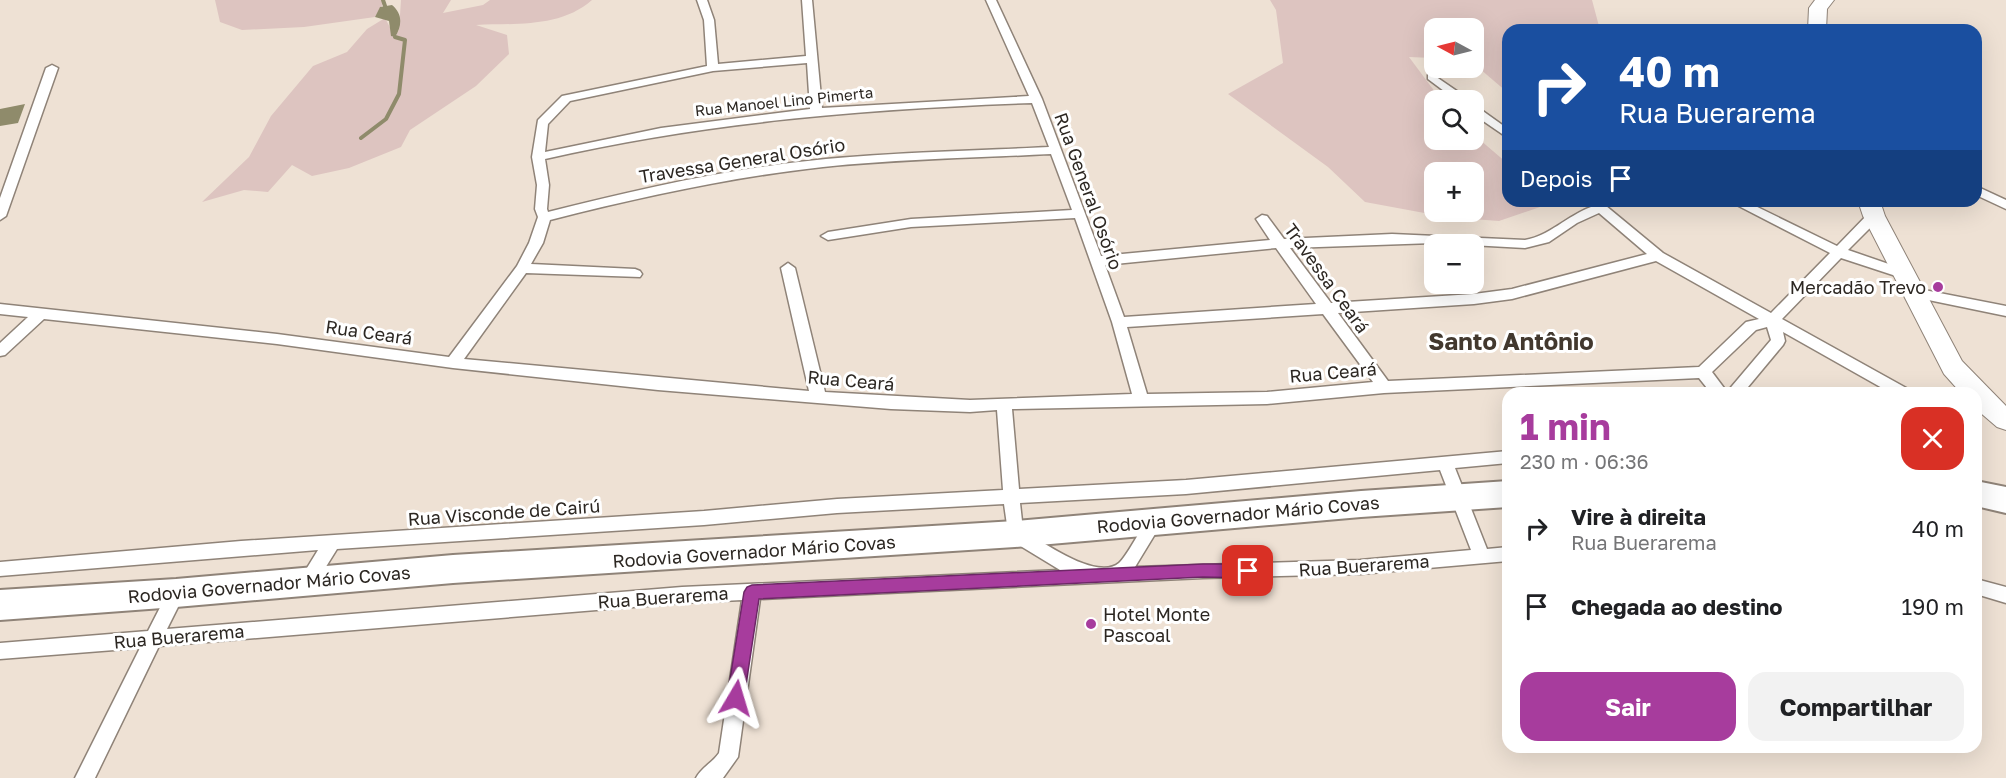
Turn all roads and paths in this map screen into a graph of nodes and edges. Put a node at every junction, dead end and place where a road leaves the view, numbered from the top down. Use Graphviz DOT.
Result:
graph roads {
  1 [pos="702,0"];
  2 [pos="807,0"];
  3 [pos="991,0"];
  4 [pos="1825,0"];
  5 [pos="1817,24"];
  6 [pos="812,59"];
  7 [pos="52,68"];
  8 [pos="713,68"];
  9 [pos="1433,78"];
  10 [pos="1450,90"];
  11 [pos="1036,99"];
  12 [pos="816,111"];
  13 [pos="1484,116"];
  14 [pos="1502,130"];
  15 [pos="1056,150"];
  16 [pos="538,157"];
  17 [pos="1982,193"];
  18 [pos="2006,205"];
  19 [pos="1593,207"];
  20 [pos="1598,207"];
  21 [pos="1747,207"];
  22 [pos="1871,209"];
  23 [pos="1078,214"];
  24 [pos="0,216"];
  25 [pos="544,217"];
  26 [pos="1262,219"];
  27 [pos="828,236"];
  28 [pos="1280,243"];
  29 [pos="1839,252"];
  30 [pos="1658,256"];
  31 [pos="1096,261"];
  32 [pos="522,268"];
  33 [pos="788,268"];
  34 [pos="635,274"];
  35 [pos="1909,284"];
  36 [pos="1327,308"];
  37 [pos="0,309"];
  38 [pos="2006,311"];
  39 [pos="39,315"];
  40 [pos="1773,320"];
  41 [pos="1119,322"];
  42 [pos="0,351"];
  43 [pos="453,363"];
  44 [pos="1953,368"];
  45 [pos="1703,372"];
  46 [pos="1384,387"];
  47 [pos="1715,387"];
  48 [pos="1739,387"];
  49 [pos="1892,387"];
  50 [pos="1952,387"];
  51 [pos="1970,387"];
  52 [pos="818,396"];
  53 [pos="1141,398"];
  54 [pos="1004,405"];
  55 [pos="1502,458"];
  56 [pos="1445,463"];
  57 [pos="1502,494"];
  58 [pos="1459,497"];
  59 [pos="1011,498"];
  60 [pos="1155,521"];
  61 [pos="1015,534"];
  62 [pos="332,543"];
  63 [pos="1502,554"];
  64 [pos="1482,556"];
  65 [pos="0,569"];
  66 [pos="1109,575"];
  67 [pos="308,581"];
  68 [pos="1982,589"];
  69 [pos="752,592"];
  70 [pos="176,593"];
  71 [pos="2006,595"];
  72 [pos="0,605"];
  73 [pos="153,638"];
  74 [pos="0,651"];
  75 [pos="86,778"];
  76 [pos="705,778"];
  1 -- 8 [label="street"];
  2 -- 6 [label="street"];
  3 -- 11 [label="street, Rua General Osório"];
  4 -- 5 [label="main road"];
  6 -- 8 [label="street"];
  6 -- 12 [label="street"];
  7 -- 24 [label="street"];
  8 -- 16 [label="street"];
  9 -- 10 [label="street"];
  11 -- 12 [label="street, Rua Manoel Lino Pimerta"];
  11 -- 15 [label="street, Rua General Osório"];
  12 -- 16 [label="street, Rua Manoel Lino Pimerta"];
  13 -- 14 [label="street"];
  15 -- 23 [label="street, Rua General Osório"];
  15 -- 25 [label="street, Travessa General Osório"];
  16 -- 25 [label="street"];
  17 -- 18 [label="street"];
  19 -- 28 [label="street"];
  20 -- 30 [label="street"];
  21 -- 29 [label="street"];
  22 -- 29 [label="street"];
  22 -- 35 [label="main road"];
  23 -- 27 [label="street"];
  23 -- 31 [label="street, Rua General Osório"];
  25 -- 32 [label="street"];
  26 -- 28 [label="street, Travessa Ceará"];
  28 -- 31 [label="street"];
  28 -- 36 [label="street, Travessa Ceará"];
  29 -- 35 [label="street"];
  29 -- 40 [label="street"];
  30 -- 36 [label="street"];
  30 -- 40 [label="street"];
  31 -- 41 [label="street, Rua General Osório"];
  32 -- 34 [label="street"];
  32 -- 43 [label="street"];
  33 -- 52 [label="street"];
  35 -- 38 [label="street"];
  35 -- 44 [label="main road"];
  36 -- 41 [label="street"];
  36 -- 46 [label="street, Travessa Ceará"];
  37 -- 39 [label="street, Rua Ceará"];
  39 -- 42 [label="street"];
  39 -- 43 [label="street, Rua Ceará"];
  40 -- 45 [label="street"];
  40 -- 48 [label="street"];
  40 -- 49 [label="street"];
  41 -- 53 [label="street, Rua General Osório"];
  43 -- 52 [label="street, Rua Ceará"];
  44 -- 50 [label="main road"];
  44 -- 51 [label="main road"];
  45 -- 46 [label="street, Rua Ceará"];
  45 -- 47 [label="street"];
  46 -- 53 [label="street, Rua Ceará"];
  52 -- 54 [label="street, Rua Ceará"];
  53 -- 54 [label="street, Rua Ceará"];
  54 -- 59 [label="street"];
  55 -- 56 [label="street"];
  56 -- 58 [label="street"];
  56 -- 59 [label="street, Rua Visconde de Cairú"];
  57 -- 58 [label="highway, Rodovia Governador Mário Covas"];
  58 -- 60 [label="highway, Rodovia Governador Mário Covas"];
  58 -- 64 [label="street"];
  59 -- 61 [label="street"];
  59 -- 62 [label="street, Rua Visconde de Cairú"];
  60 -- 61 [label="highway, Rodovia Governador Mário Covas"];
  60 -- 66 [label="street"];
  61 -- 66 [label="street"];
  61 -- 67 [label="highway, Rodovia Governador Mário Covas"];
  62 -- 65 [label="street, Rua Visconde de Cairú"];
  62 -- 67 [label="street"];
  63 -- 64 [label="street, Rua Buerarema"];
  64 -- 66 [label="street, Rua Buerarema"];
  66 -- 69 [label="street, Rua Buerarema"];
  67 -- 70 [label="highway, Rodovia Governador Mário Covas"];
  68 -- 71 [label="street"];
  69 -- 73 [label="street, Rua Buerarema"];
  69 -- 76 [label="street"];
  70 -- 72 [label="highway, Rodovia Governador Mário Covas"];
  70 -- 73 [label="street"];
  73 -- 74 [label="street, Rua Buerarema"];
  73 -- 75 [label="street"];
}
